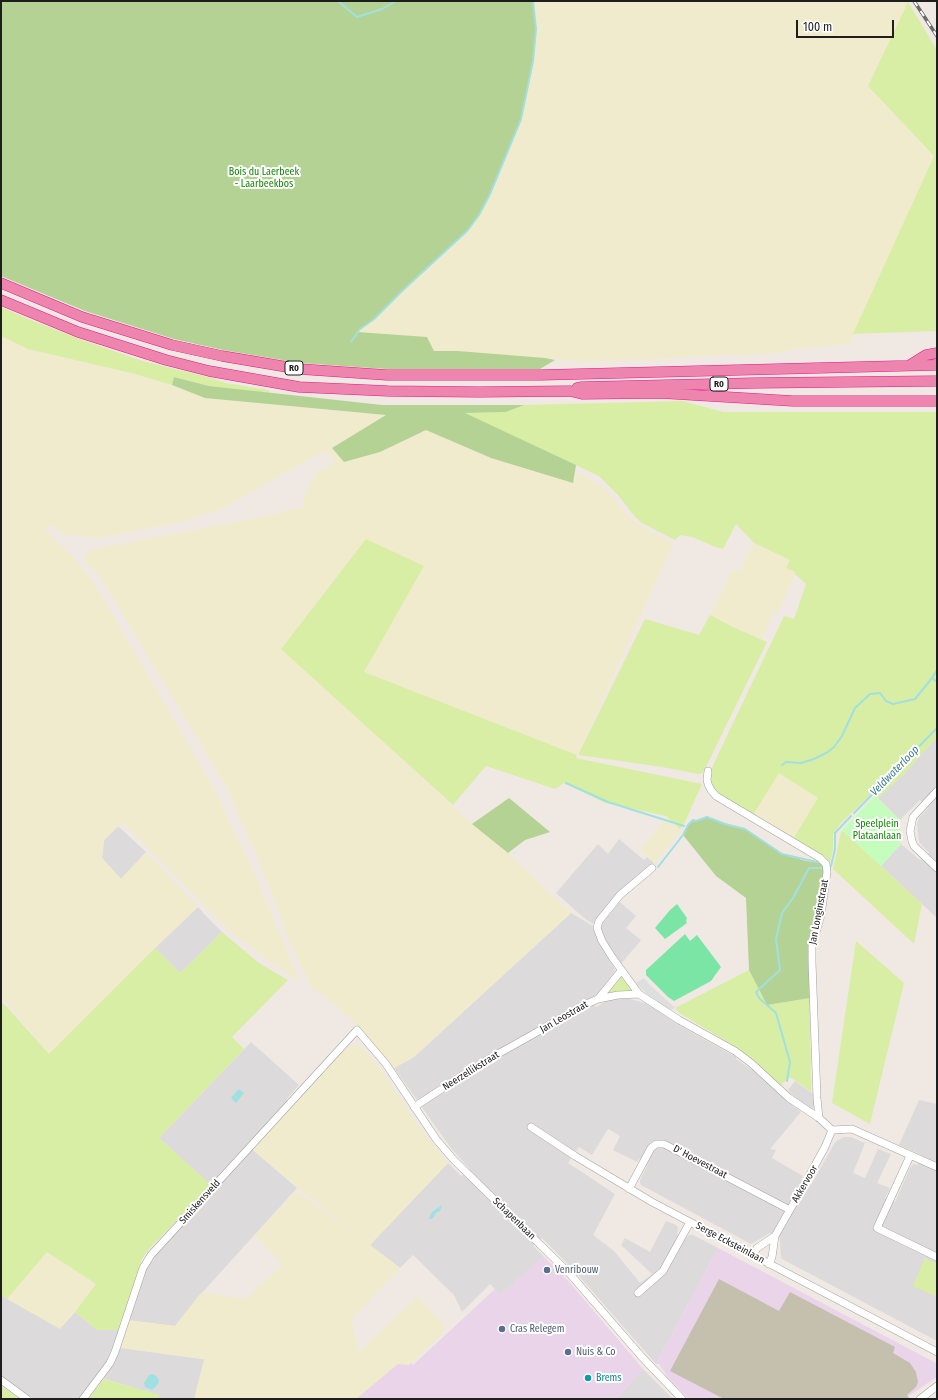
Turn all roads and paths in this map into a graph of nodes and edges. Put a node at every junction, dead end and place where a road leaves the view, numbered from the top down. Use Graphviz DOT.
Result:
graph roads {
  1 [pos="1,283"];
  2 [pos="1,300"];
  3 [pos="937,353"];
  4 [pos="937,365"];
  5 [pos="909,366"];
  6 [pos="937,381"];
  7 [pos="570,391"];
  8 [pos="937,401"];
  9 [pos="708,772"];
  10 [pos="937,791"];
  11 [pos="652,868"];
  12 [pos="937,868"];
  13 [pos="621,971"];
  14 [pos="638,994"];
  15 [pos="598,999"];
  16 [pos="357,1030"];
  17 [pos="530,1036"];
  18 [pos="414,1107"];
  19 [pos="819,1118"];
  20 [pos="531,1127"];
  21 [pos="832,1130"];
  22 [pos="910,1156"];
  23 [pos="937,1167"];
  24 [pos="629,1189"];
  25 [pos="790,1210"];
  26 [pos="690,1222"];
  27 [pos="775,1236"];
  28 [pos="753,1255"];
  29 [pos="937,1256"];
  30 [pos="770,1264"];
  31 [pos="638,1293"];
  32 [pos="936,1352"];
  33 [pos="1,1380"];
  34 [pos="937,1386"];
  35 [pos="27,1399"];
  36 [pos="83,1399"];
  37 [pos="682,1399"];
  38 [pos="920,1399"];
  1 -- 5 [label="highway, R0"];
  2 -- 7 [label="highway, R0"];
  3 -- 5 [label="highway"];
  4 -- 5 [label="highway, R0"];
  6 -- 7 [label="highway, R0"];
  7 -- 8 [label="highway"];
  9 -- 19 [label="street, Jan Longinstraat"];
  10 -- 12 [label="street"];
  11 -- 13 [label="street"];
  13 -- 14 [label="street"];
  13 -- 15 [label="street, Jan Leostraat"];
  14 -- 15 [label="street, Jan Leostraat"];
  14 -- 19 [label="street"];
  15 -- 17 [label="street, Jan Leostraat"];
  16 -- 18 [label="street, Schapenbaan"];
  16 -- 36 [label="street, Smiskensveld"];
  17 -- 18 [label="street, Neerzellikstraat"];
  18 -- 37 [label="street, Schapenbaan"];
  19 -- 21 [label="street"];
  20 -- 24 [label="street, Serge Ecksteinlaan"];
  21 -- 22 [label="street"];
  21 -- 25 [label="street, Akkervoor"];
  22 -- 23 [label="street"];
  22 -- 29 [label="street"];
  24 -- 25 [label="street, D' Hoevestraat"];
  24 -- 26 [label="street, Serge Ecksteinlaan"];
  25 -- 27 [label="street, Akkervoor"];
  26 -- 28 [label="street, Serge Ecksteinlaan"];
  26 -- 31 [label="street"];
  27 -- 28 [label="street, Akkervoor"];
  27 -- 30 [label="street, Akkervoor"];
  28 -- 30 [label="street, Serge Ecksteinlaan"];
  30 -- 32 [label="street, Serge Ecksteinlaan"];
  33 -- 35 [label="street"];
  34 -- 38 [label="street"];
}
